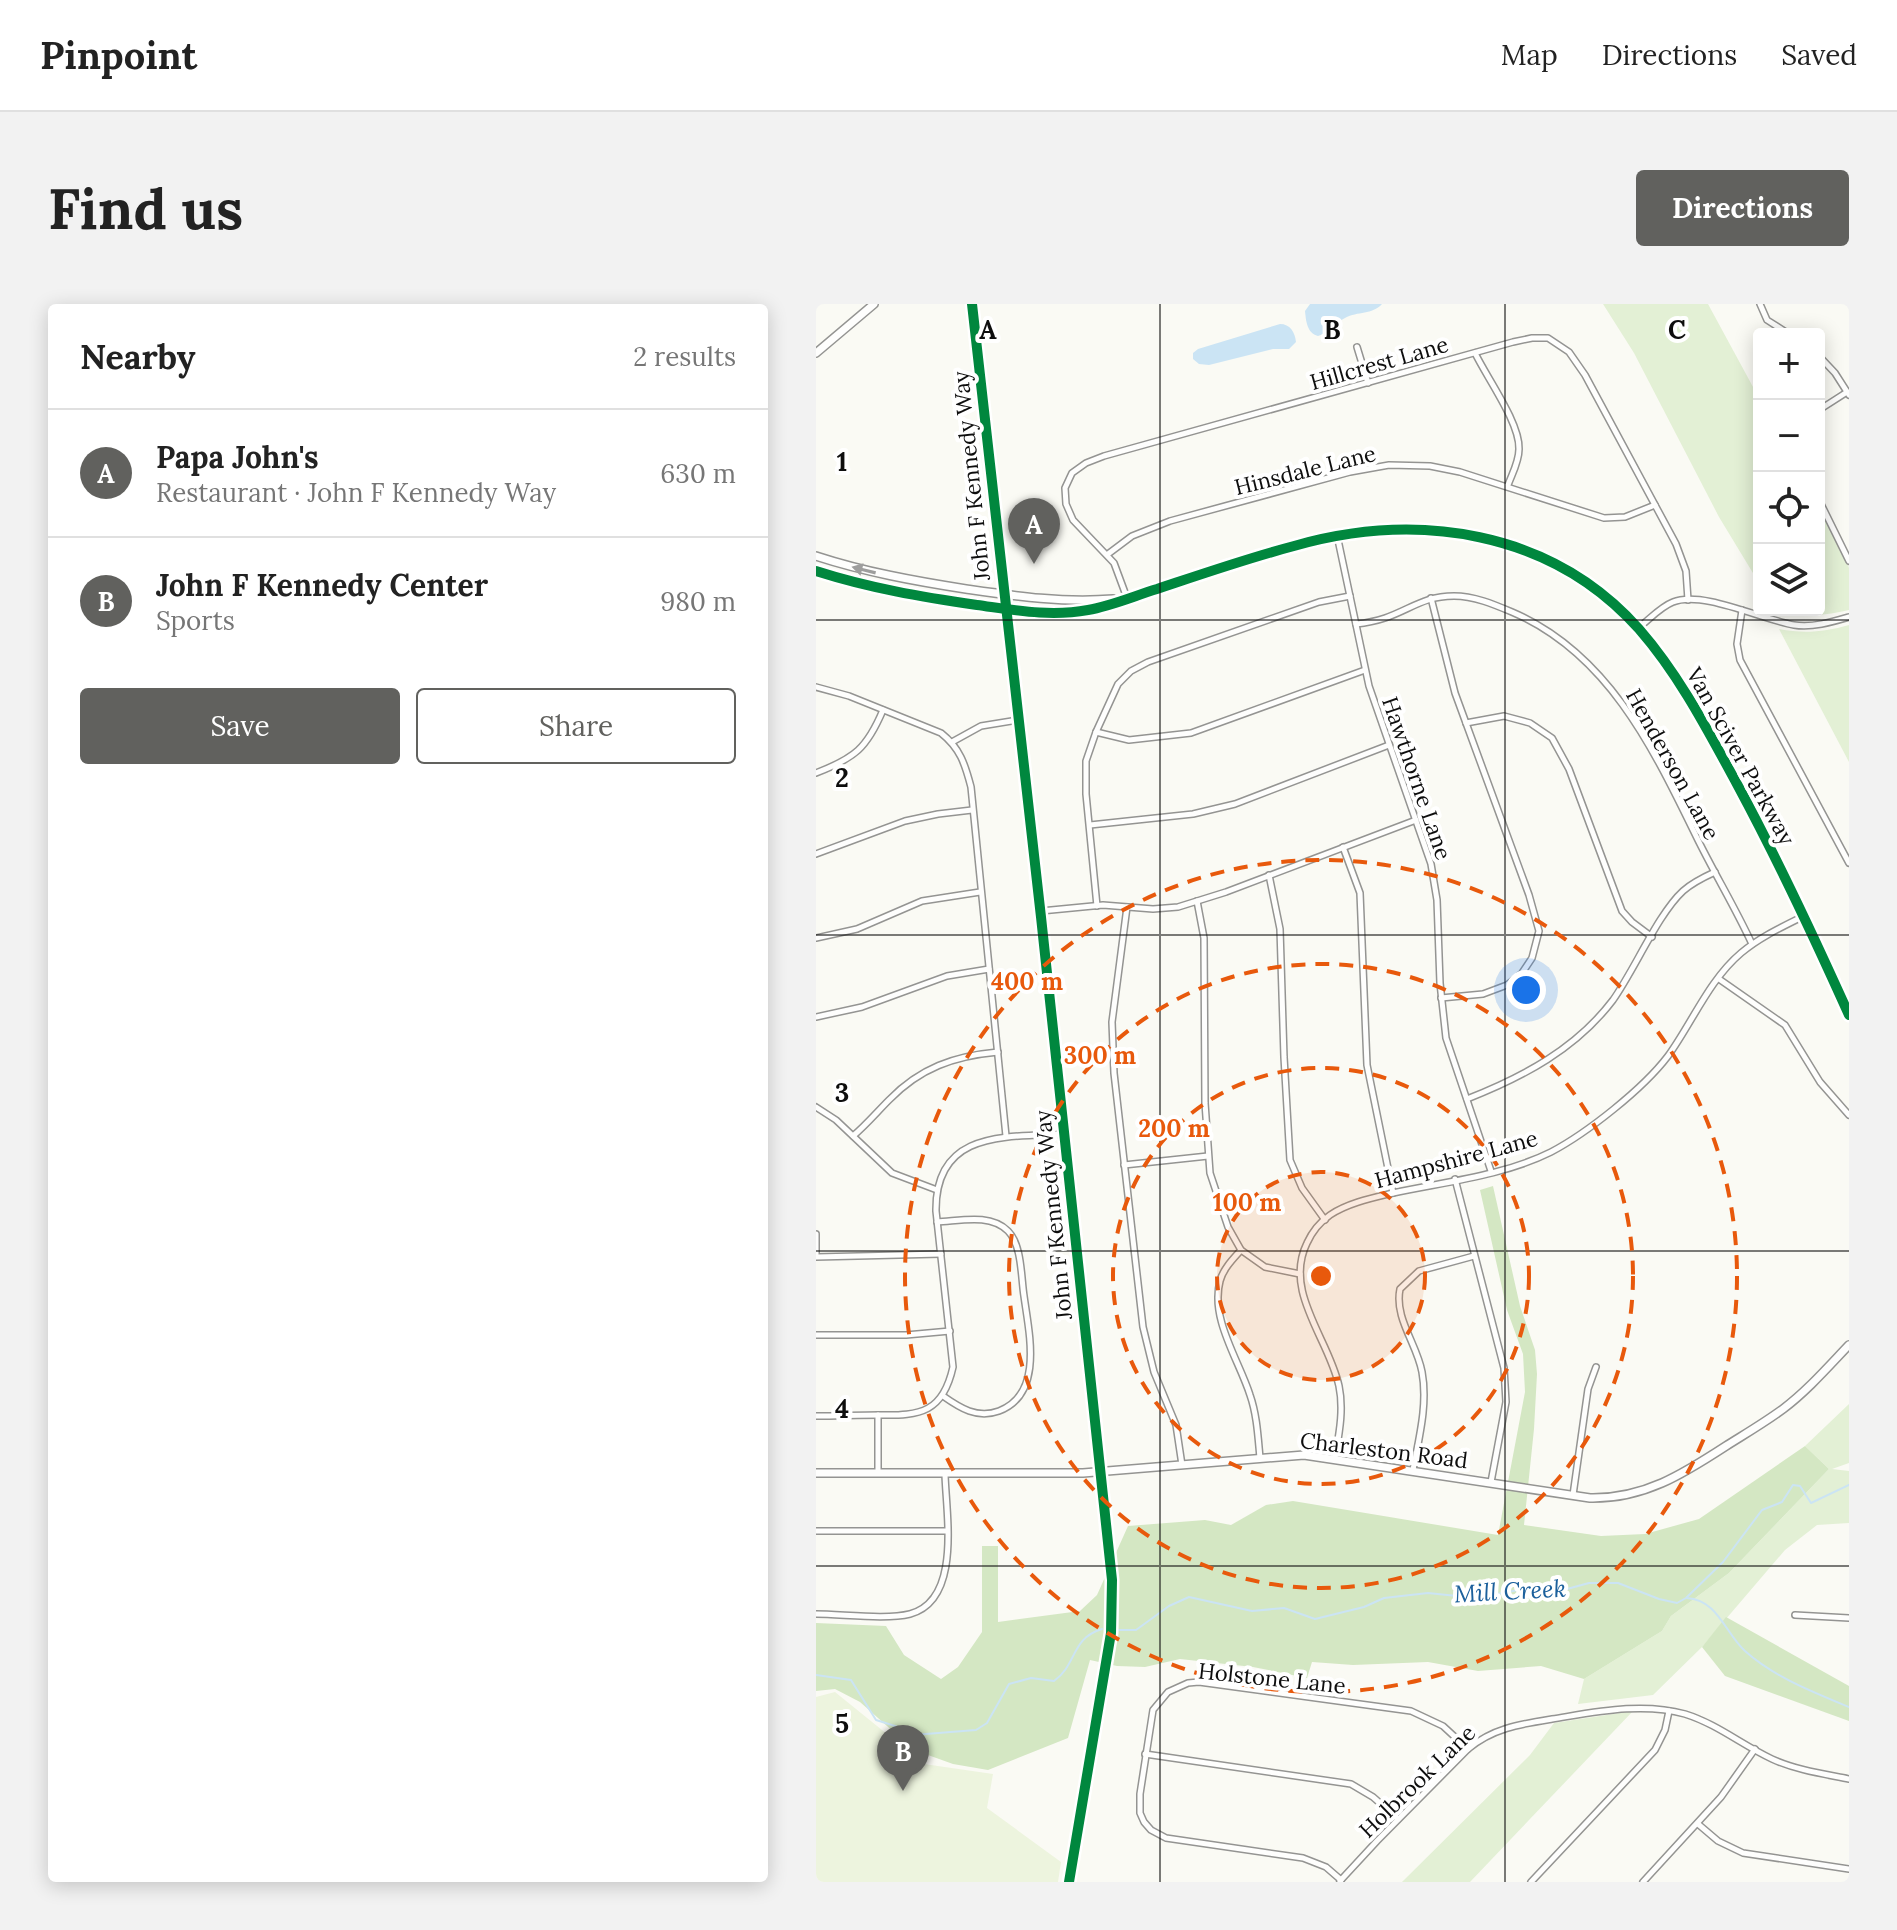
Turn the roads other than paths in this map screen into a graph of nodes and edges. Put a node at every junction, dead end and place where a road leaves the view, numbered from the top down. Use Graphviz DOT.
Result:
graph roads {
  1 [pos="874,304"];
  2 [pos="972,304"];
  3 [pos="1760,304"];
  4 [pos="1780,328"];
  5 [pos="1357,347"];
  6 [pos="816,353"];
  7 [pos="1475,353"];
  8 [pos="1825,362"];
  9 [pos="1368,383"];
  10 [pos="1848,394"];
  11 [pos="1825,407"];
  12 [pos="1508,485"];
  13 [pos="1655,505"];
  14 [pos="1825,512"];
  15 [pos="1337,535"];
  16 [pos="1108,554"];
  17 [pos="816,556"];
  18 [pos="1849,561"];
  19 [pos="816,571"];
  20 [pos="1004,595"];
  21 [pos="1350,596"];
  22 [pos="1127,598"];
  23 [pos="1431,598"];
  24 [pos="1688,600"];
  25 [pos="1006,609"];
  26 [pos="1742,610"];
  27 [pos="1849,617"];
  28 [pos="1356,624"];
  29 [pos="1638,628"];
  30 [pos="1365,670"];
  31 [pos="816,687"];
  32 [pos="883,710"];
  33 [pos="1018,720"];
  34 [pos="1466,723"];
  35 [pos="1096,732"];
  36 [pos="952,742"];
  37 [pos="1389,745"];
  38 [pos="816,773"];
  39 [pos="972,810"];
  40 [pos="1416,820"];
  41 [pos="1090,825"];
  42 [pos="1343,847"];
  43 [pos="816,854"];
  44 [pos="1849,863"];
  45 [pos="1715,872"];
  46 [pos="1269,875"];
  47 [pos="980,892"];
  48 [pos="1197,901"];
  49 [pos="1097,906"];
  50 [pos="1127,907"];
  51 [pos="1041,911"];
  52 [pos="1804,916"];
  53 [pos="1652,937"];
  54 [pos="816,938"];
  55 [pos="1752,944"];
  56 [pos="989,969"];
  57 [pos="1719,979"];
  58 [pos="1441,998"];
  59 [pos="1849,1015"];
  60 [pos="816,1017"];
  61 [pos="998,1052"];
  62 [pos="1467,1099"];
  63 [pos="816,1107"];
  64 [pos="1849,1115"];
  65 [pos="1064,1134"];
  66 [pos="853,1136"];
  67 [pos="1006,1136"];
  68 [pos="1208,1156"];
  69 [pos="1124,1165"];
  70 [pos="1491,1171"];
  71 [pos="1455,1179"];
  72 [pos="937,1190"];
  73 [pos="1393,1193"];
  74 [pos="1325,1220"];
  75 [pos="937,1222"];
  76 [pos="816,1234"];
  77 [pos="1241,1250"];
  78 [pos="941,1254"];
  79 [pos="816,1256"];
  80 [pos="1474,1256"];
  81 [pos="1300,1274"];
  82 [pos="950,1331"];
  83 [pos="816,1335"];
  84 [pos="1849,1345"];
  85 [pos="1596,1367"];
  86 [pos="943,1396"];
  87 [pos="878,1415"];
  88 [pos="816,1416"];
  89 [pos="1260,1458"];
  90 [pos="1335,1458"];
  91 [pos="1182,1465"];
  92 [pos="1413,1470"];
  93 [pos="878,1472"];
  94 [pos="816,1473"];
  95 [pos="1101,1473"];
  96 [pos="945,1474"];
  97 [pos="1491,1482"];
  98 [pos="1573,1495"];
  99 [pos="816,1531"];
  100 [pos="946,1531"];
  101 [pos="816,1614"];
  102 [pos="1795,1615"];
  103 [pos="1849,1618"];
  104 [pos="1669,1711"];
  105 [pos="1468,1749"];
  106 [pos="1755,1749"];
  107 [pos="1145,1754"];
  108 [pos="1849,1779"];
  109 [pos="1398,1819"];
  110 [pos="1698,1824"];
  111 [pos="1849,1869"];
  112 [pos="1341,1881"];
  113 [pos="1069,1882"];
  114 [pos="1531,1882"];
  115 [pos="1643,1882"];
  1 -- 6 [label="street"];
  2 -- 20 [label="street, John F Kennedy Way"];
  3 -- 4 [label="street"];
  5 -- 9 [label="street"];
  7 -- 9 [label="street, Hillcrest Lane"];
  7 -- 12 [label="street"];
  7 -- 13 [label="street, Hillcrest Lane"];
  8 -- 10 [label="street"];
  9 -- 16 [label="street, Hillcrest Lane"];
  10 -- 11 [label="street"];
  12 -- 13 [label="street, Hinsdale Lane"];
  12 -- 16 [label="street, Hinsdale Lane"];
  13 -- 24 [label="street, Hillcrest Lane"];
  14 -- 18 [label="street"];
  15 -- 21 [label="street, Hawthorne Lane"];
  15 -- 22 [label="street, Van Sciver Parkway"];
  15 -- 29 [label="street, Van Sciver Parkway"];
  16 -- 22 [label="street, Hillcrest Lane"];
  20 -- 17 [label="street, Van Sciver Parkway, one-way"];
  19 -- 25 [label="street, Van Sciver Parkway"];
  20 -- 22 [label="street, Van Sciver Parkway"];
  20 -- 25 [label="street, John F Kennedy Way"];
  21 -- 28 [label="street, Hawthorne Lane"];
  21 -- 35 [label="street"];
  22 -- 25 [label="street, Van Sciver Parkway"];
  23 -- 28 [label="street, Henderson Lane"];
  23 -- 34 [label="street"];
  23 -- 45 [label="street, Henderson Lane"];
  24 -- 26 [label="street"];
  24 -- 29 [label="street"];
  25 -- 33 [label="street, John F Kennedy Way"];
  26 -- 27 [label="street"];
  26 -- 44 [label="street"];
  28 -- 30 [label="street, Hawthorne Lane"];
  29 -- 52 [label="street, Van Sciver Parkway"];
  30 -- 35 [label="street"];
  30 -- 37 [label="street, Hawthorne Lane"];
  31 -- 32 [label="street"];
  32 -- 36 [label="street"];
  32 -- 38 [label="street"];
  33 -- 36 [label="street"];
  33 -- 51 [label="street, John F Kennedy Way"];
  34 -- 53 [label="street"];
  34 -- 58 [label="street"];
  35 -- 41 [label="street"];
  36 -- 39 [label="street"];
  37 -- 40 [label="street, Hawthorne Lane"];
  37 -- 41 [label="street"];
  39 -- 43 [label="street"];
  39 -- 47 [label="street"];
  40 -- 42 [label="street"];
  40 -- 58 [label="street, Hawthorne Lane"];
  41 -- 49 [label="street"];
  42 -- 46 [label="street"];
  42 -- 73 [label="street"];
  45 -- 53 [label="street"];
  45 -- 55 [label="street, Henderson Lane"];
  46 -- 48 [label="street"];
  46 -- 74 [label="street"];
  47 -- 54 [label="street"];
  47 -- 56 [label="street"];
  48 -- 50 [label="street"];
  48 -- 68 [label="street"];
  49 -- 50 [label="street"];
  49 -- 51 [label="street"];
  50 -- 69 [label="street"];
  51 -- 65 [label="street, John F Kennedy Way"];
  52 -- 55 [label="street, Hampshire Lane"];
  52 -- 59 [label="street, Van Sciver Parkway"];
  53 -- 62 [label="street"];
  55 -- 57 [label="street, Hampshire Lane"];
  56 -- 60 [label="street"];
  56 -- 61 [label="street"];
  57 -- 64 [label="street"];
  57 -- 70 [label="street, Hampshire Lane"];
  58 -- 62 [label="street, Hawthorne Lane"];
  61 -- 66 [label="street"];
  61 -- 67 [label="street"];
  62 -- 70 [label="street, Hawthorne Lane"];
  63 -- 66 [label="street"];
  65 -- 67 [label="street"];
  65 -- 95 [label="street, John F Kennedy Way"];
  66 -- 72 [label="street"];
  67 -- 72 [label="street"];
  68 -- 69 [label="street"];
  68 -- 77 [label="street"];
  69 -- 91 [label="street"];
  70 -- 71 [label="street, Hampshire Lane"];
  71 -- 73 [label="street, Hampshire Lane"];
  71 -- 80 [label="street"];
  72 -- 75 [label="street"];
  73 -- 74 [label="street, Hampshire Lane"];
  74 -- 81 [label="street, Hampshire Lane"];
  75 -- 78 [label="street"];
  75 -- 86 [label="street"];
  76 -- 79 [label="street"];
  77 -- 81 [label="street"];
  77 -- 89 [label="street"];
  78 -- 79 [label="street"];
  78 -- 82 [label="street"];
  80 -- 92 [label="street"];
  80 -- 97 [label="street"];
  81 -- 90 [label="street"];
  82 -- 83 [label="street"];
  82 -- 86 [label="street"];
  84 -- 98 [label="street, Charleston Road"];
  85 -- 98 [label="street"];
  86 -- 87 [label="street"];
  87 -- 88 [label="street"];
  87 -- 93 [label="street"];
  89 -- 90 [label="street, Charleston Road"];
  89 -- 91 [label="street, Charleston Road"];
  90 -- 92 [label="street, Charleston Road"];
  91 -- 95 [label="street, Charleston Road"];
  92 -- 97 [label="street, Charleston Road"];
  93 -- 94 [label="street, Charleston Road"];
  93 -- 96 [label="street, Charleston Road"];
  95 -- 96 [label="street, Charleston Road"];
  95 -- 113 [label="street, John F Kennedy Way"];
  96 -- 100 [label="street"];
  97 -- 98 [label="street, Charleston Road"];
  99 -- 100 [label="street"];
  100 -- 101 [label="street"];
  102 -- 103 [label="street"];
  104 -- 105 [label="street, Holbrook Lane"];
  104 -- 106 [label="street, Holbrook Lane"];
  104 -- 114 [label="street"];
  105 -- 107 [label="street, Holstone Lane"];
  105 -- 109 [label="street, Holbrook Lane"];
  106 -- 108 [label="street, Holbrook Lane"];
  106 -- 110 [label="street"];
  107 -- 109 [label="street"];
  107 -- 112 [label="street, Holstone Lane"];
  109 -- 112 [label="street, Holbrook Lane"];
  110 -- 111 [label="street"];
  110 -- 115 [label="street"];
}
